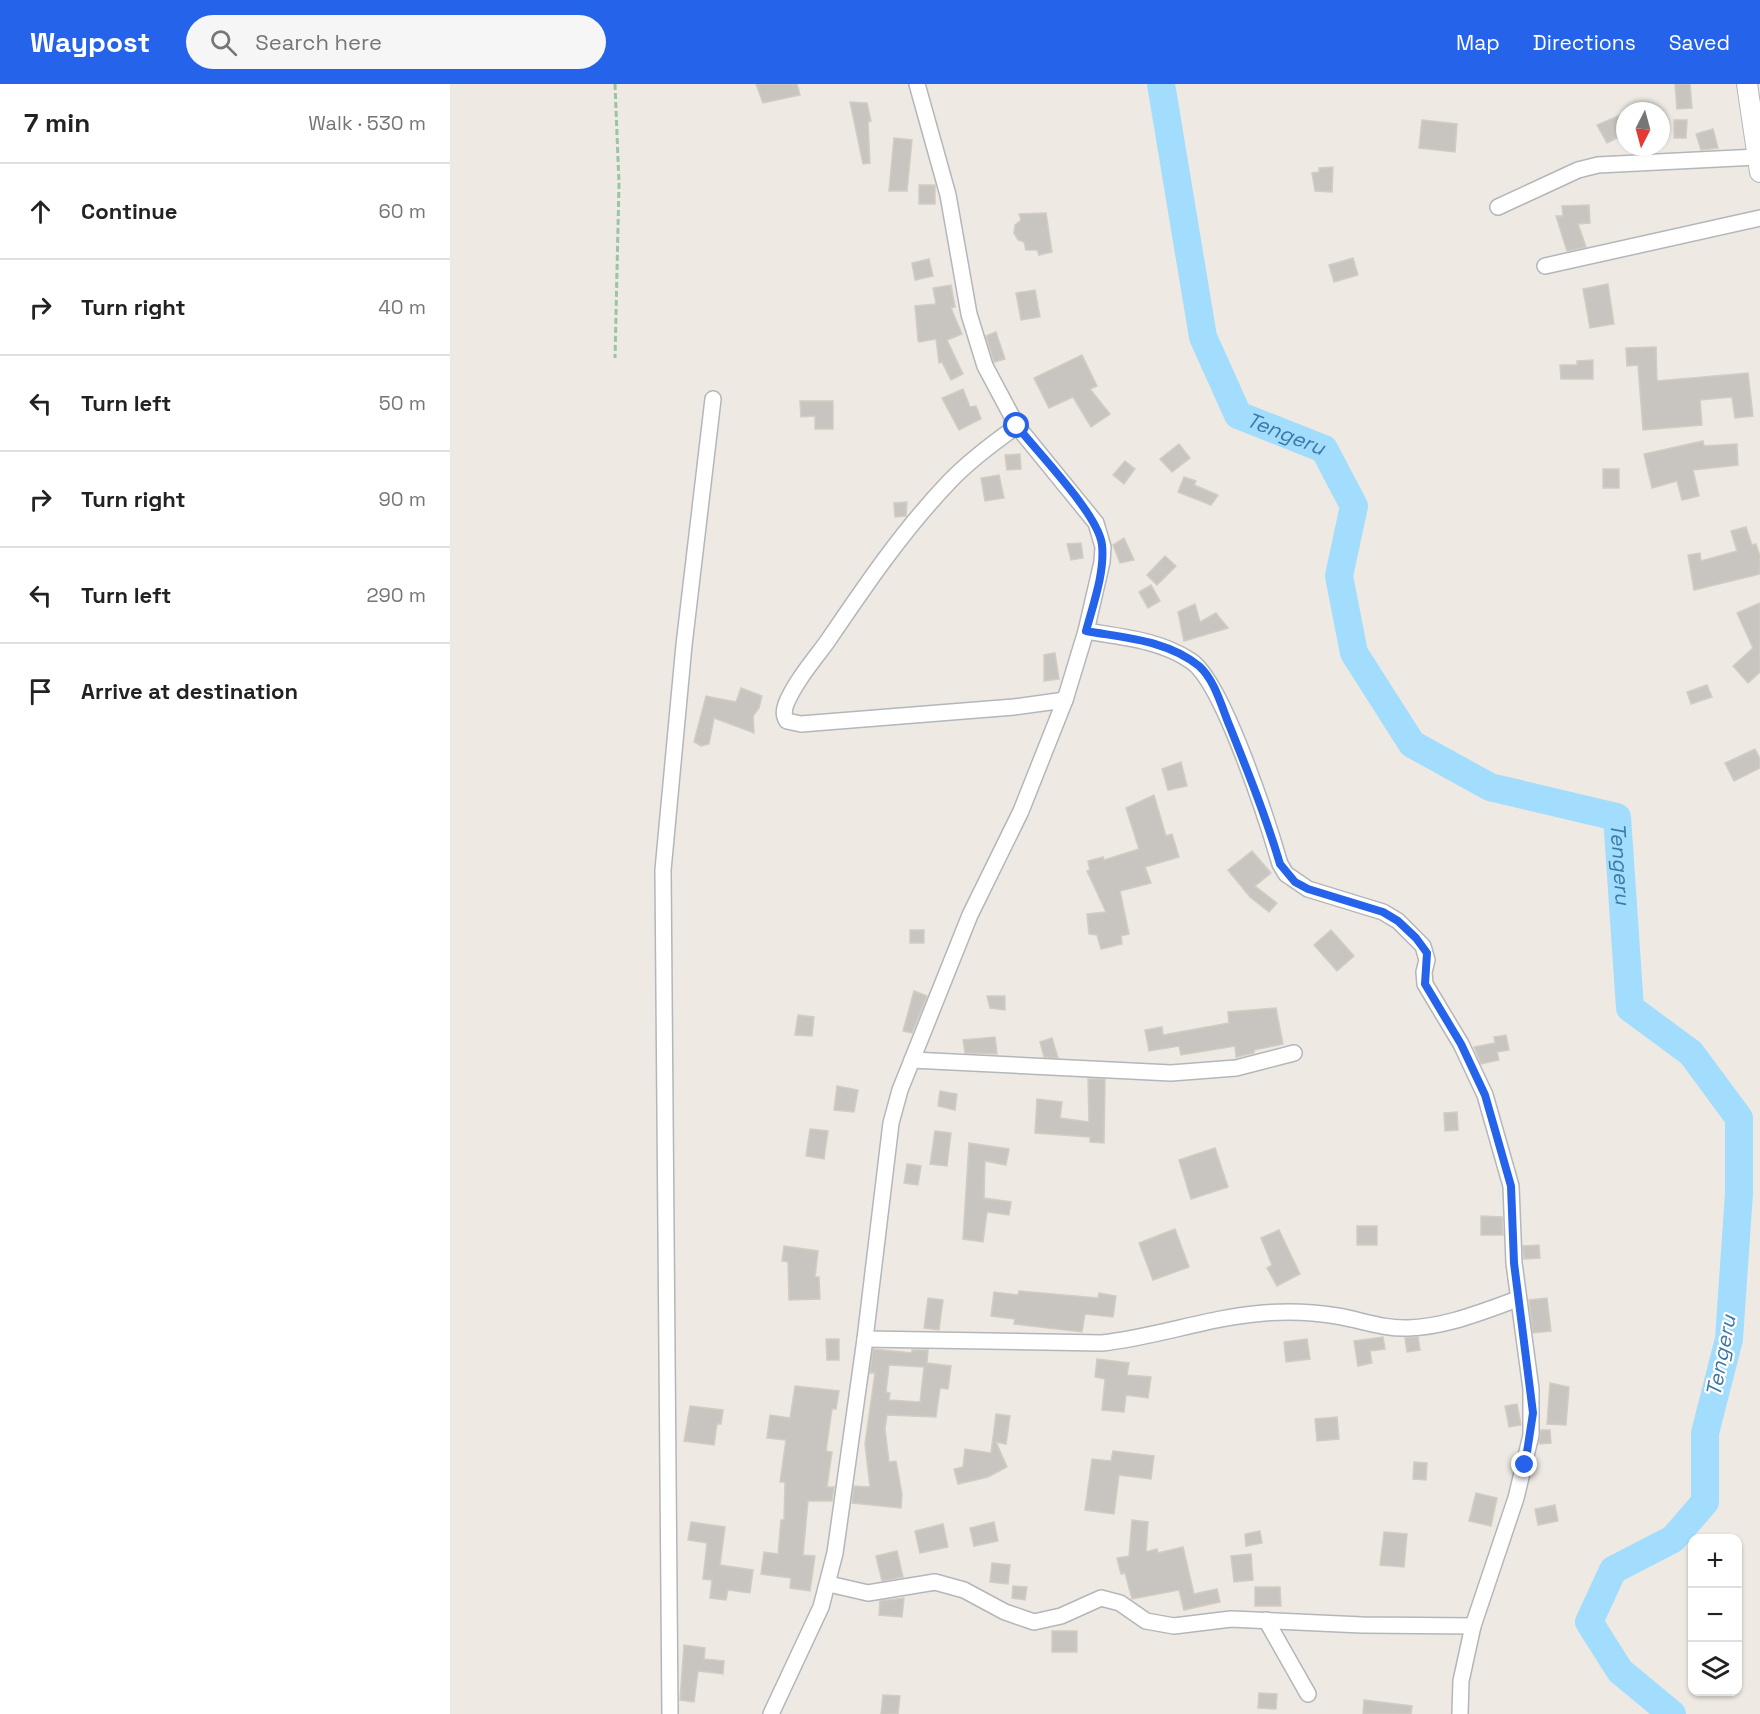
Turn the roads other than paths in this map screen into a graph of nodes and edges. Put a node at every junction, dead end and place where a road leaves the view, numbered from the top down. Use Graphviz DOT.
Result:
graph roads {
  1 [pos="917,84"];
  2 [pos="1747,84"];
  3 [pos="1759,164"];
  4 [pos="1498,207"];
  5 [pos="1760,218"];
  6 [pos="1545,266"];
  7 [pos="713,399"];
  8 [pos="1017,426"];
  9 [pos="1086,631"];
  10 [pos="1065,700"];
  11 [pos="1294,1053"];
  12 [pos="912,1060"];
  13 [pos="1518,1299"];
  14 [pos="865,1339"];
  15 [pos="828,1584"];
  16 [pos="1266,1620"];
  17 [pos="1473,1626"];
  18 [pos="1308,1694"];
  19 [pos="670,1714"];
  20 [pos="771,1714"];
  21 [pos="1460,1714"];
  1 -- 8 [label="street"];
  2 -- 3 [label="street"];
  3 -- 4 [label="street"];
  5 -- 6 [label="street"];
  7 -- 19 [label="street"];
  8 -- 9 [label="street"];
  8 -- 10 [label="street"];
  9 -- 10 [label="street"];
  9 -- 13 [label="street"];
  10 -- 12 [label="street"];
  11 -- 12 [label="street"];
  12 -- 14 [label="street"];
  13 -- 14 [label="street"];
  13 -- 17 [label="street"];
  14 -- 15 [label="street"];
  15 -- 16 [label="street"];
  15 -- 20 [label="street"];
  16 -- 17 [label="street"];
  16 -- 18 [label="street"];
  17 -- 21 [label="street"];
}
